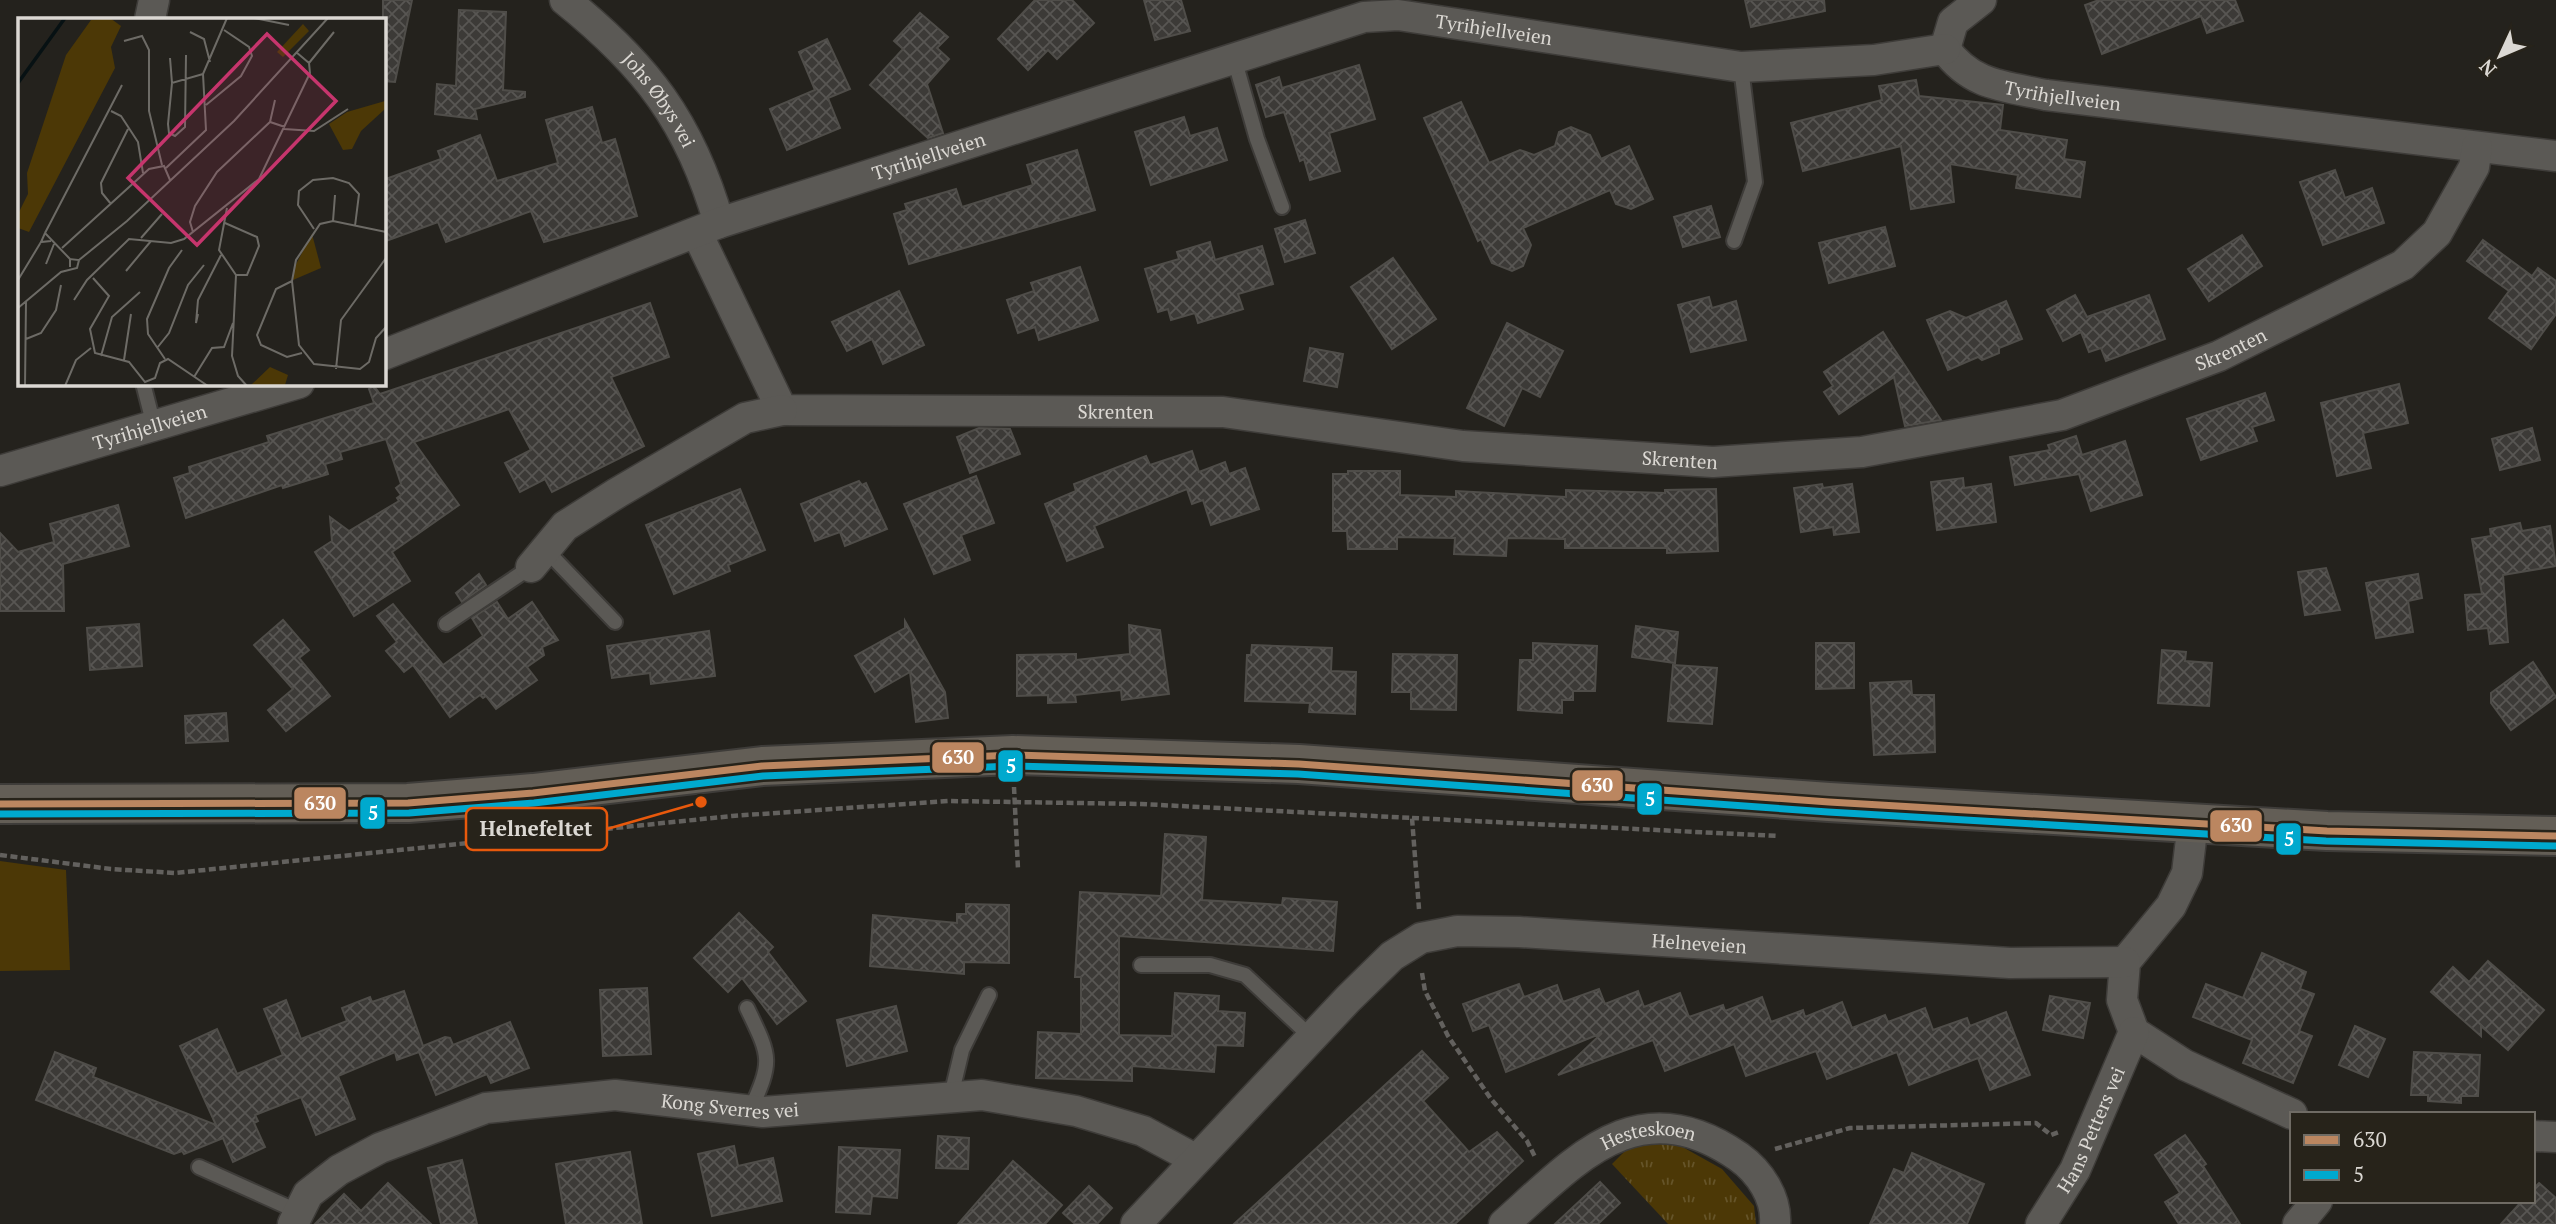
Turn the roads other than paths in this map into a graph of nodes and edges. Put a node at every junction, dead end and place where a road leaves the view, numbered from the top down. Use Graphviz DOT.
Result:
graph roads {
  1 [pos="154,0"];
  2 [pos="565,0"];
  3 [pos="1981,0"];
  4 [pos="150,18"];
  5 [pos="1945,49"];
  6 [pos="1234,58"];
  7 [pos="1741,67"];
  8 [pos="2477,148"];
  9 [pos="2556,156"];
  10 [pos="1282,207"];
  11 [pos="708,228"];
  12 [pos="1734,242"];
  13 [pos="385,354"];
  14 [pos="143,385"];
  15 [pos="292,385"];
  16 [pos="782,410"];
  17 [pos="153,426"];
  18 [pos="0,471"];
  19 [pos="538,558"];
  20 [pos="615,622"];
  21 [pos="446,624"];
  22 [pos="0,804"];
  23 [pos="2193,822"];
  24 [pos="2556,836"];
  25 [pos="2125,962"];
  26 [pos="1141,965"];
  27 [pos="989,995"];
  28 [pos="747,1008"];
  29 [pos="2134,1032"];
  30 [pos="1311,1037"];
  31 [pos="951,1096"];
  32 [pos="750,1111"];
  33 [pos="2290,1113"];
  34 [pos="2535,1136"];
  35 [pos="2556,1137"];
  36 [pos="1195,1159"];
  37 [pos="199,1167"];
  38 [pos="2315,1203"];
  39 [pos="296,1218"];
  40 [pos="1136,1224"];
  41 [pos="1504,1224"];
  42 [pos="1776,1224"];
  43 [pos="2041,1224"];
  44 [pos="2298,1224"];
  1 -- 4 [label="street"];
  2 -- 11 [label="street, Johs Øbys vei"];
  3 -- 5 [label="street"];
  5 -- 7 [label="street, Tyrihjellveien"];
  5 -- 8 [label="street, Tyrihjellveien"];
  6 -- 7 [label="street, Tyrihjellveien"];
  6 -- 10 [label="lane"];
  6 -- 11 [label="street, Tyrihjellveien"];
  7 -- 12 [label="lane"];
  8 -- 9 [label="street, Tyrihjellveien"];
  8 -- 16 [label="street, Skrenten"];
  11 -- 13 [label="street, Tyrihjellveien"];
  11 -- 16 [label="street"];
  14 -- 17 [label="lane"];
  15 -- 17 [label="street, Tyrihjellveien"];
  16 -- 19 [label="street, Skrenten"];
  17 -- 18 [label="street, Tyrihjellveien"];
  19 -- 20 [label="lane"];
  19 -- 21 [label="lane"];
  22 -- 23 [label="main road"];
  23 -- 24 [label="main road"];
  23 -- 25 [label="street"];
  25 -- 29 [label="street"];
  25 -- 30 [label="street, Helneveien"];
  26 -- 30 [label="lane"];
  27 -- 31 [label="lane"];
  28 -- 32 [label="lane"];
  29 -- 33 [label="street"];
  29 -- 43 [label="street, Hans Petters vei"];
  30 -- 36 [label="street, Helneveien"];
  31 -- 32 [label="street, Kong Sverres vei"];
  31 -- 36 [label="street, Kong Sverres vei"];
  32 -- 39 [label="street, Kong Sverres vei"];
  34 -- 35 [label="street"];
  36 -- 40 [label="street, Helneveien"];
  37 -- 39 [label="lane"];
  38 -- 44 [label="street"];
  41 -- 42 [label="street, Hesteskoen"];
}
